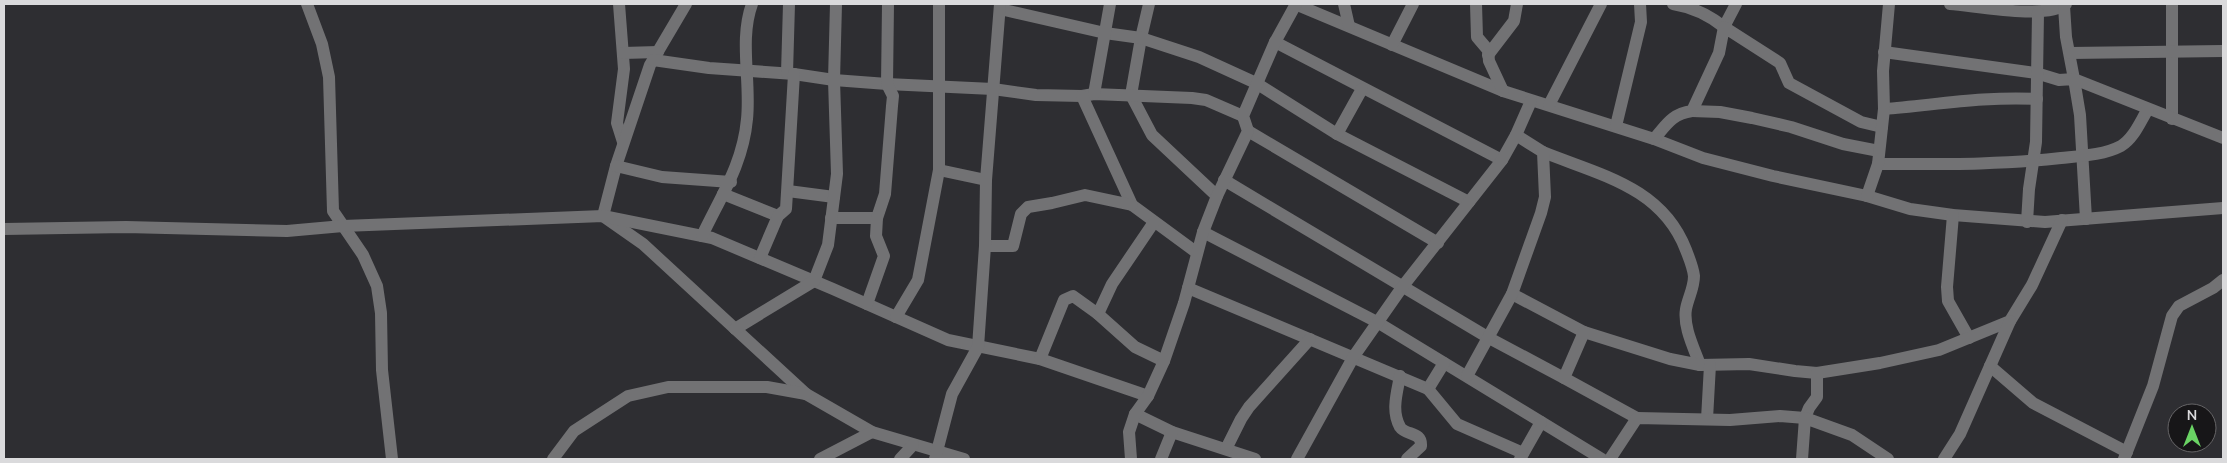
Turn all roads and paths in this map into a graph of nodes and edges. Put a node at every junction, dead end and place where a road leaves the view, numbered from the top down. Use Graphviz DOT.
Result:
graph roads {
  1 [pos="307,4"];
  2 [pos="618,4"];
  3 [pos="684,4"];
  4 [pos="752,4"];
  5 [pos="789,4"];
  6 [pos="836,4"];
  7 [pos="888,4"];
  8 [pos="939,4"];
  9 [pos="1110,4"];
  10 [pos="1149,4"];
  11 [pos="1296,4"];
  12 [pos="1344,4"];
  13 [pos="1412,4"];
  14 [pos="1476,4"];
  15 [pos="1516,4"];
  16 [pos="1601,4"];
  17 [pos="1640,4"];
  18 [pos="1673,4"];
  19 [pos="1736,4"];
  20 [pos="1889,4"];
  21 [pos="1950,4"];
  22 [pos="1958,4"];
  23 [pos="2172,4"];
  24 [pos="2065,5"];
  25 [pos="1000,6"];
  26 [pos="2023,7"];
  27 [pos="2038,12"];
  28 [pos="1349,26"];
  29 [pos="1724,27"];
  30 [pos="1105,33"];
  31 [pos="1141,38"];
  32 [pos="1275,42"];
  33 [pos="1392,45"];
  34 [pos="2172,51"];
  35 [pos="2223,51"];
  36 [pos="1884,52"];
  37 [pos="623,53"];
  38 [pos="2070,53"];
  39 [pos="1488,55"];
  40 [pos="655,56"];
  41 [pos="747,70"];
  42 [pos="790,73"];
  43 [pos="2036,73"];
  44 [pos="2074,79"];
  45 [pos="834,80"];
  46 [pos="1256,83"];
  47 [pos="887,84"];
  48 [pos="939,86"];
  49 [pos="992,88"];
  50 [pos="1362,89"];
  51 [pos="1502,92"];
  52 [pos="1088,95"];
  53 [pos="1131,95"];
  54 [pos="2037,100"];
  55 [pos="1531,101"];
  56 [pos="1549,105"];
  57 [pos="1884,109"];
  58 [pos="2148,109"];
  59 [pos="1692,110"];
  60 [pos="1243,116"];
  61 [pos="2172,119"];
  62 [pos="1616,126"];
  63 [pos="1882,128"];
  64 [pos="1248,131"];
  65 [pos="1337,134"];
  66 [pos="1516,135"];
  67 [pos="2223,138"];
  68 [pos="1654,139"];
  69 [pos="624,142"];
  70 [pos="1543,152"];
  71 [pos="2082,156"];
  72 [pos="1879,158"];
  73 [pos="1502,160"];
  74 [pos="2034,161"];
  75 [pos="616,166"];
  76 [pos="938,170"];
  77 [pos="986,180"];
  78 [pos="1224,180"];
  79 [pos="731,182"];
  80 [pos="788,191"];
  81 [pos="723,194"];
  82 [pos="1217,196"];
  83 [pos="1867,196"];
  84 [pos="834,197"];
  85 [pos="1469,202"];
  86 [pos="1132,205"];
  87 [pos="2223,208"];
  88 [pos="1953,215"];
  89 [pos="603,216"];
  90 [pos="778,216"];
  91 [pos="831,218"];
  92 [pos="877,218"];
  93 [pos="2086,219"];
  94 [pos="2062,220"];
  95 [pos="1154,222"];
  96 [pos="2027,222"];
  97 [pos="342,226"];
  98 [pos="4,229"];
  99 [pos="1203,232"];
  100 [pos="702,236"];
  101 [pos="1438,244"];
  102 [pos="985,246"];
  103 [pos="1196,252"];
  104 [pos="760,258"];
  105 [pos="2223,280"];
  106 [pos="814,281"];
  107 [pos="1403,286"];
  108 [pos="1188,288"];
  109 [pos="1512,294"];
  110 [pos="867,304"];
  111 [pos="1098,314"];
  112 [pos="896,317"];
  113 [pos="2010,321"];
  114 [pos="1378,322"];
  115 [pos="735,329"];
  116 [pos="1584,332"];
  117 [pos="1489,338"];
  118 [pos="1969,338"];
  119 [pos="1310,339"];
  120 [pos="978,347"];
  121 [pos="1354,356"];
  122 [pos="1040,359"];
  123 [pos="1164,360"];
  124 [pos="1444,363"];
  125 [pos="1705,365"];
  126 [pos="1990,366"];
  127 [pos="1817,373"];
  128 [pos="1400,376"];
  129 [pos="1467,376"];
  130 [pos="1564,378"];
  131 [pos="1428,389"];
  132 [pos="806,394"];
  133 [pos="1148,396"];
  134 [pos="1135,414"];
  135 [pos="1637,418"];
  136 [pos="1805,418"];
  137 [pos="1707,419"];
  138 [pos="1541,422"];
  139 [pos="872,432"];
  140 [pos="1172,432"];
  141 [pos="913,445"];
  142 [pos="1226,449"];
  143 [pos="937,455"];
  144 [pos="1522,456"];
  145 [pos="2125,456"];
  146 [pos="392,459"];
  147 [pos="553,459"];
  148 [pos="820,459"];
  149 [pos="900,459"];
  150 [pos="964,459"];
  151 [pos="1133,459"];
  152 [pos="1161,459"];
  153 [pos="1255,459"];
  154 [pos="1297,459"];
  155 [pos="1406,459"];
  156 [pos="1602,459"];
  157 [pos="1610,459"];
  158 [pos="1802,459"];
  159 [pos="1888,459"];
  160 [pos="1944,459"];
  1 -- 97 [label="street"];
  2 -- 37 [label="street"];
  3 -- 40 [label="street"];
  4 -- 41 [label="street"];
  5 -- 42 [label="street"];
  6 -- 45 [label="street"];
  7 -- 47 [label="street"];
  8 -- 48 [label="street"];
  9 -- 30 [label="street"];
  10 -- 31 [label="street"];
  11 -- 28 [label="street"];
  11 -- 32 [label="street"];
  12 -- 28 [label="street"];
  13 -- 33 [label="street"];
  14 -- 39 [label="street"];
  15 -- 39 [label="street"];
  16 -- 56 [label="street"];
  17 -- 62 [label="street"];
  18 -- 29 [label="street"];
  19 -- 29 [label="street"];
  20 -- 36 [label="street"];
  21 -- 22 [label="street"];
  22 -- 26 [label="street"];
  23 -- 34 [label="street"];
  24 -- 27 [label="street"];
  24 -- 38 [label="street"];
  25 -- 30 [label="street"];
  25 -- 49 [label="street"];
  26 -- 27 [label="street"];
  27 -- 43 [label="street"];
  28 -- 33 [label="street"];
  29 -- 59 [label="street"];
  29 -- 63 [label="street"];
  30 -- 31 [label="street"];
  30 -- 52 [label="street"];
  31 -- 46 [label="street"];
  31 -- 53 [label="street"];
  32 -- 46 [label="street"];
  32 -- 50 [label="street"];
  33 -- 51 [label="street"];
  34 -- 35 [label="street"];
  34 -- 38 [label="street"];
  34 -- 61 [label="street"];
  36 -- 43 [label="street"];
  36 -- 57 [label="street"];
  37 -- 40 [label="street"];
  37 -- 69 [label="street"];
  38 -- 44 [label="street"];
  39 -- 51 [label="street"];
  40 -- 41 [label="street"];
  40 -- 69 [label="street"];
  41 -- 42 [label="street"];
  41 -- 79 [label="street"];
  42 -- 45 [label="street"];
  42 -- 80 [label="street"];
  43 -- 44 [label="street"];
  43 -- 54 [label="street"];
  44 -- 58 [label="street"];
  44 -- 71 [label="street"];
  45 -- 47 [label="street"];
  45 -- 84 [label="street"];
  46 -- 60 [label="street"];
  46 -- 65 [label="street"];
  47 -- 48 [label="street"];
  47 -- 92 [label="street"];
  48 -- 49 [label="street"];
  48 -- 76 [label="street"];
  49 -- 52 [label="street"];
  49 -- 77 [label="street"];
  50 -- 65 [label="street"];
  50 -- 73 [label="street"];
  51 -- 55 [label="street"];
  52 -- 53 [label="street"];
  52 -- 86 [label="street"];
  53 -- 60 [label="street"];
  53 -- 82 [label="street"];
  54 -- 57 [label="street"];
  54 -- 74 [label="street"];
  55 -- 56 [label="street"];
  55 -- 66 [label="street"];
  56 -- 62 [label="street"];
  57 -- 63 [label="street"];
  58 -- 61 [label="street"];
  58 -- 71 [label="street"];
  59 -- 68 [label="street"];
  59 -- 72 [label="street"];
  60 -- 64 [label="street"];
  61 -- 67 [label="street"];
  62 -- 68 [label="street"];
  63 -- 72 [label="street"];
  64 -- 78 [label="street"];
  64 -- 101 [label="street"];
  65 -- 85 [label="street"];
  66 -- 70 [label="street"];
  66 -- 73 [label="street"];
  68 -- 83 [label="street"];
  69 -- 75 [label="street"];
  70 -- 109 [label="street"];
  70 -- 125 [label="street"];
  71 -- 74 [label="street"];
  71 -- 93 [label="street"];
  72 -- 74 [label="street"];
  72 -- 83 [label="street"];
  73 -- 85 [label="street"];
  74 -- 96 [label="street"];
  75 -- 79 [label="street"];
  75 -- 89 [label="street"];
  76 -- 77 [label="street"];
  76 -- 112 [label="street"];
  77 -- 102 [label="street"];
  78 -- 82 [label="street"];
  78 -- 107 [label="street"];
  79 -- 81 [label="street"];
  80 -- 84 [label="street"];
  80 -- 90 [label="street"];
  81 -- 90 [label="street"];
  81 -- 100 [label="street"];
  82 -- 99 [label="street"];
  83 -- 88 [label="street"];
  84 -- 91 [label="street"];
  85 -- 101 [label="street"];
  86 -- 95 [label="street"];
  86 -- 102 [label="street"];
  87 -- 93 [label="street"];
  88 -- 96 [label="street"];
  88 -- 118 [label="street"];
  89 -- 97 [label="street"];
  89 -- 100 [label="street"];
  89 -- 115 [label="street"];
  90 -- 104 [label="street"];
  91 -- 92 [label="street"];
  91 -- 106 [label="street"];
  92 -- 110 [label="street"];
  93 -- 94 [label="street"];
  94 -- 96 [label="street"];
  94 -- 113 [label="street"];
  95 -- 103 [label="street"];
  95 -- 111 [label="street"];
  97 -- 98 [label="street"];
  97 -- 146 [label="street"];
  99 -- 103 [label="street"];
  99 -- 114 [label="street"];
  100 -- 104 [label="street"];
  101 -- 107 [label="street"];
  102 -- 120 [label="street"];
  103 -- 108 [label="street"];
  104 -- 106 [label="street"];
  105 -- 145 [label="street"];
  106 -- 110 [label="street"];
  106 -- 115 [label="street"];
  107 -- 114 [label="street"];
  107 -- 117 [label="street"];
  108 -- 119 [label="street"];
  108 -- 123 [label="street"];
  109 -- 116 [label="street"];
  109 -- 117 [label="street"];
  110 -- 112 [label="street"];
  111 -- 122 [label="street"];
  111 -- 123 [label="street"];
  112 -- 120 [label="street"];
  113 -- 118 [label="street"];
  113 -- 126 [label="street"];
  114 -- 121 [label="street"];
  114 -- 124 [label="street"];
  115 -- 132 [label="street"];
  116 -- 125 [label="street"];
  116 -- 130 [label="street"];
  117 -- 129 [label="street"];
  117 -- 130 [label="street"];
  118 -- 127 [label="street"];
  119 -- 121 [label="street"];
  119 -- 142 [label="street"];
  120 -- 122 [label="street"];
  120 -- 143 [label="street"];
  121 -- 128 [label="street"];
  121 -- 154 [label="street"];
  122 -- 133 [label="street"];
  123 -- 133 [label="street"];
  124 -- 129 [label="street"];
  124 -- 131 [label="street"];
  125 -- 127 [label="street"];
  125 -- 137 [label="street"];
  126 -- 145 [label="street"];
  126 -- 160 [label="street"];
  127 -- 136 [label="street"];
  128 -- 131 [label="street"];
  128 -- 155 [label="street"];
  129 -- 138 [label="street"];
  130 -- 135 [label="street"];
  131 -- 144 [label="street"];
  132 -- 139 [label="street"];
  132 -- 147 [label="street"];
  133 -- 134 [label="street"];
  134 -- 140 [label="street"];
  134 -- 151 [label="street"];
  135 -- 137 [label="street"];
  135 -- 157 [label="street"];
  136 -- 137 [label="street"];
  136 -- 158 [label="street"];
  136 -- 159 [label="street"];
  138 -- 144 [label="street"];
  138 -- 156 [label="street"];
  139 -- 141 [label="street"];
  139 -- 148 [label="street"];
  140 -- 142 [label="street"];
  140 -- 152 [label="street"];
  141 -- 143 [label="street"];
  141 -- 149 [label="street"];
  142 -- 153 [label="street"];
  143 -- 150 [label="street"];
}
